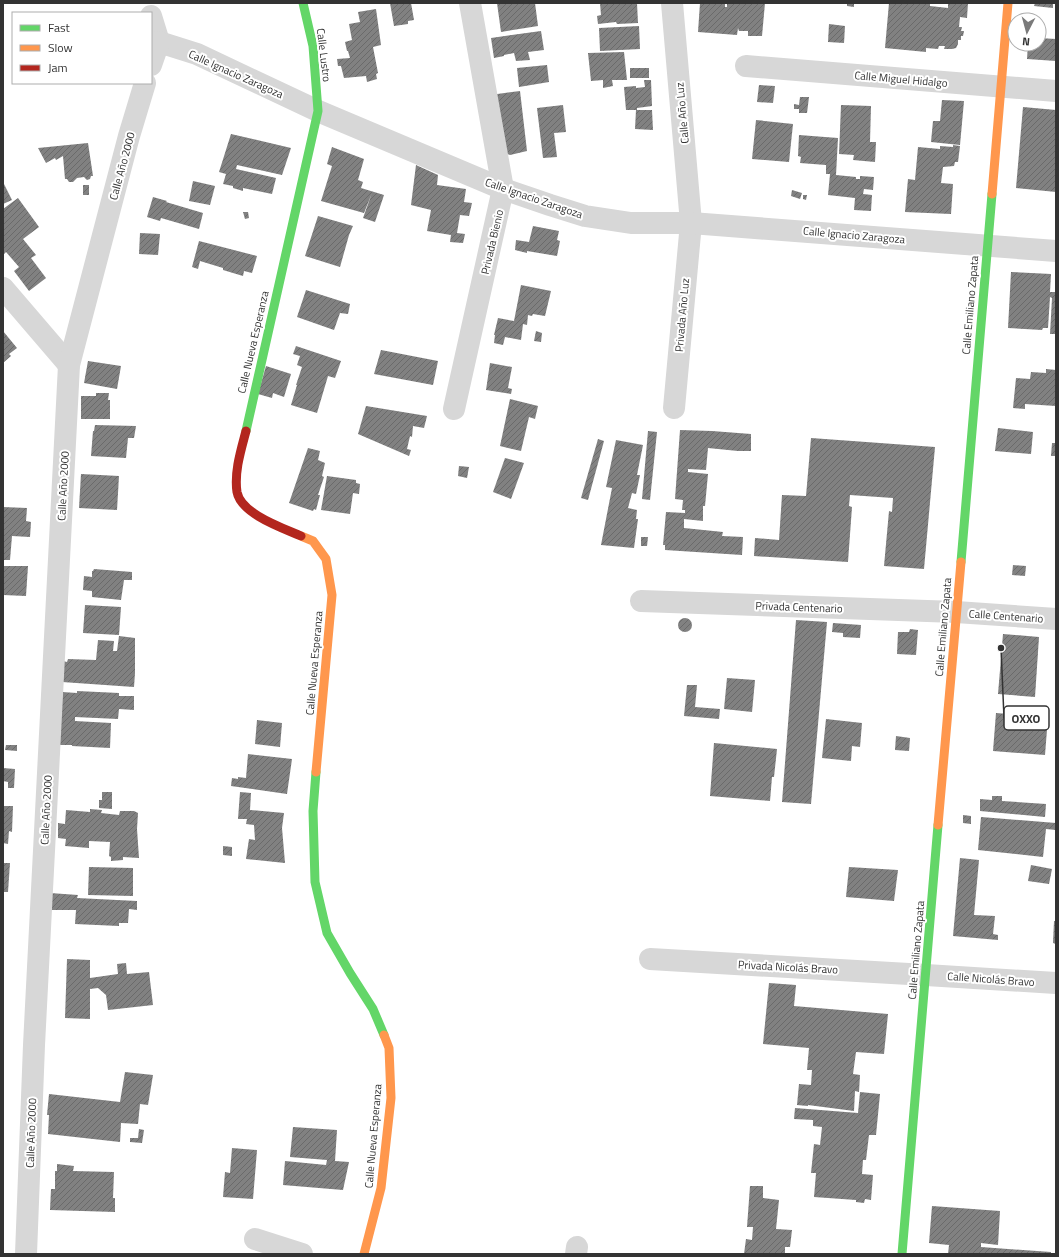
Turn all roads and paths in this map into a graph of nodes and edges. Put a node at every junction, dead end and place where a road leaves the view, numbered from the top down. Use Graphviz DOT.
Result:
graph roads {
  1 [pos="303,3"];
  2 [pos="470,3"];
  3 [pos="672,3"];
  4 [pos="1008,3"];
  5 [pos="152,19"];
  6 [pos="159,42"];
  7 [pos="152,63"];
  8 [pos="746,66"];
  9 [pos="145,84"];
  10 [pos="1001,87"];
  11 [pos="1056,91"];
  12 [pos="318,111"];
  13 [pos="503,189"];
  14 [pos="691,222"];
  15 [pos="988,246"];
  16 [pos="1056,251"];
  17 [pos="3,288"];
  18 [pos="69,365"];
  19 [pos="454,408"];
  20 [pos="674,408"];
  21 [pos="641,601"];
  22 [pos="956,612"];
  23 [pos="1056,619"];
  24 [pos="650,959"];
  25 [pos="926,974"];
  26 [pos="1056,983"];
  27 [pos="255,1239"];
  28 [pos="26,1254"];
  29 [pos="302,1254"];
  30 [pos="364,1254"];
  31 [pos="902,1254"];
  1 -- 12 [label="street, Calle Lustro"];
  2 -- 13 [label="street, Privada Bienio"];
  3 -- 14 [label="street, Calle Año Luz"];
  4 -- 10 [label="street, Calle Emiliano Zapata"];
  5 -- 6 [label="street"];
  6 -- 7 [label="street"];
  6 -- 12 [label="street, Calle Ignacio Zaragoza"];
  8 -- 10 [label="street, Calle Miguel Hidalgo"];
  9 -- 18 [label="street, Calle Año 2000"];
  10 -- 11 [label="street, Calle Miguel Hidalgo"];
  10 -- 15 [label="street, Calle Emiliano Zapata"];
  12 -- 13 [label="street, Calle Ignacio Zaragoza"];
  12 -- 30 [label="street, Calle Nueva Esperanza"];
  13 -- 14 [label="street, Calle Ignacio Zaragoza"];
  13 -- 19 [label="street, Privada Bienio"];
  14 -- 15 [label="street, Calle Ignacio Zaragoza"];
  14 -- 20 [label="street, Privada Año Luz"];
  15 -- 16 [label="street, Calle Ignacio Zaragoza"];
  15 -- 22 [label="street, Calle Emiliano Zapata"];
  17 -- 18 [label="street"];
  18 -- 28 [label="street, Calle Año 2000"];
  21 -- 22 [label="street, Privada Centenario"];
  22 -- 23 [label="street, Calle Centenario"];
  22 -- 25 [label="street, Calle Emiliano Zapata"];
  24 -- 25 [label="street, Privada Nicolás Bravo"];
  25 -- 26 [label="street, Calle Nicolás Bravo"];
  25 -- 31 [label="street, Calle Emiliano Zapata"];
  27 -- 29 [label="street"];
}
